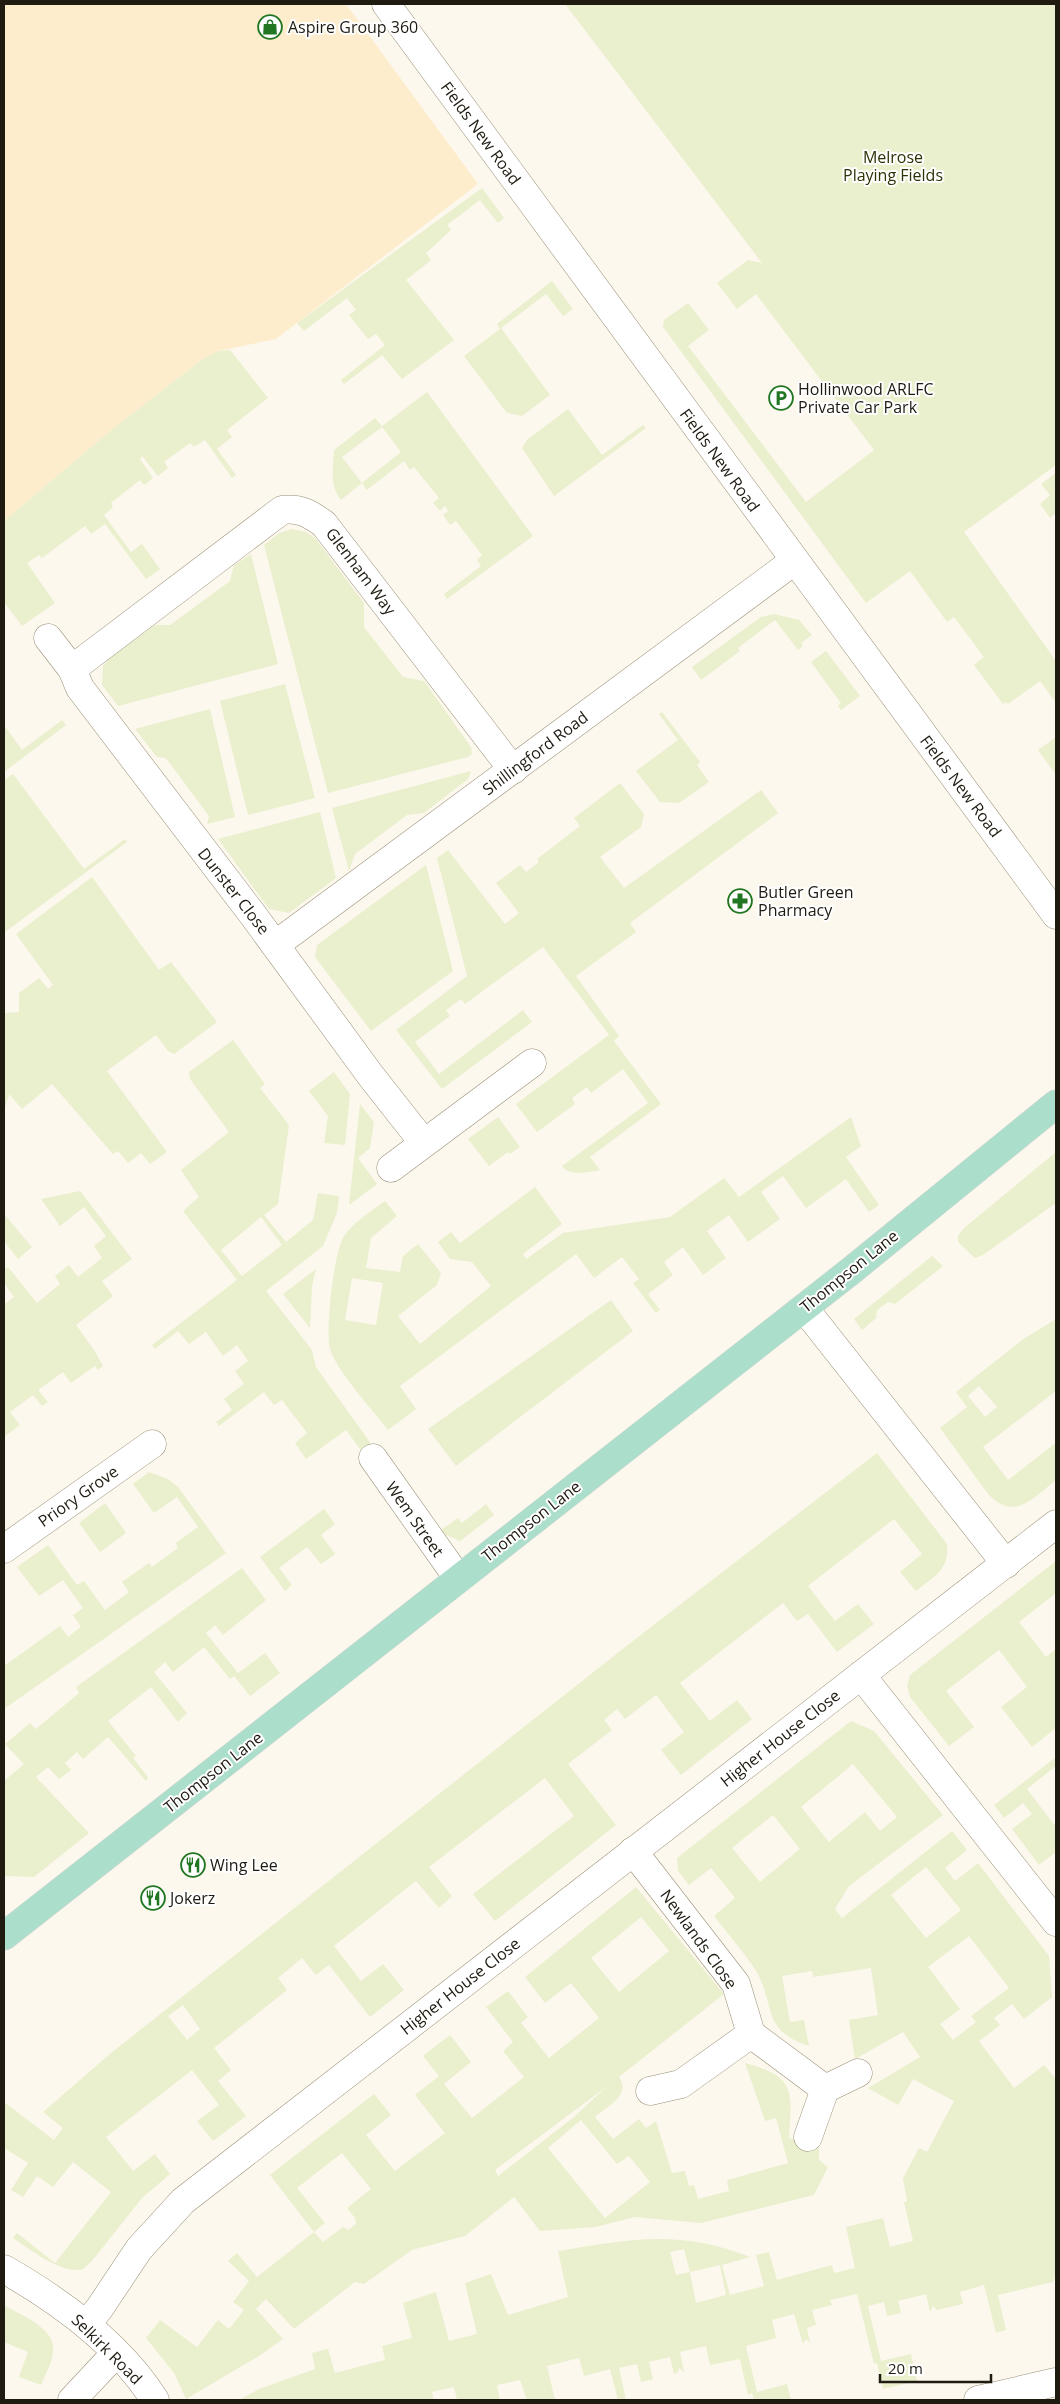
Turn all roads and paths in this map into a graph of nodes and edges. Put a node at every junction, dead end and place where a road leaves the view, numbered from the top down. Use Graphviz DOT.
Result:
graph roads {
  1 [pos="386,4"];
  2 [pos="794,561"];
  3 [pos="48,638"];
  4 [pos="72,669"];
  5 [pos="513,770"];
  6 [pos="1056,915"];
  7 [pos="275,946"];
  8 [pos="532,1063"];
  9 [pos="1056,1104"];
  10 [pos="423,1142"];
  11 [pos="390,1168"];
  12 [pos="804,1308"];
  13 [pos="152,1444"];
  14 [pos="373,1458"];
  15 [pos="1056,1524"];
  16 [pos="4,1549"];
  17 [pos="1006,1564"];
  18 [pos="458,1578"];
  19 [pos="861,1675"];
  20 [pos="633,1851"];
  21 [pos="1056,1922"];
  22 [pos="4,1936"];
  23 [pos="751,2034"];
  24 [pos="858,2072"];
  25 [pos="825,2088"];
  26 [pos="650,2091"];
  27 [pos="808,2137"];
  28 [pos="4,2269"];
  29 [pos="86,2324"];
  30 [pos="116,2353"];
  31 [pos="1056,2382"];
  32 [pos="72,2400"];
  33 [pos="155,2400"];
  34 [pos="978,2400"];
  1 -- 2 [label="street, Fields New Road"];
  2 -- 5 [label="street, Shillingford Road"];
  2 -- 6 [label="street, Fields New Road"];
  3 -- 4 [label="street, Dunster Close"];
  4 -- 5 [label="street, Glenham Way"];
  4 -- 7 [label="street, Dunster Close"];
  5 -- 7 [label="street, Shillingford Road"];
  7 -- 10 [label="street, Dunster Close"];
  8 -- 10 [label="street"];
  9 -- 12 [label="main road, Thompson Lane"];
  10 -- 11 [label="street"];
  12 -- 17 [label="street"];
  12 -- 18 [label="main road, Thompson Lane"];
  13 -- 16 [label="street, Priory Grove"];
  14 -- 18 [label="street, Wem Street"];
  15 -- 17 [label="street, Higher House Close"];
  17 -- 19 [label="street, Higher House Close"];
  18 -- 22 [label="main road, Thompson Lane"];
  19 -- 20 [label="street, Higher House Close"];
  19 -- 21 [label="street"];
  20 -- 23 [label="street, Newlands Close"];
  20 -- 29 [label="street, Higher House Close"];
  23 -- 25 [label="street"];
  23 -- 26 [label="street"];
  24 -- 25 [label="street"];
  25 -- 27 [label="street"];
  28 -- 29 [label="street, Selkirk Road"];
  29 -- 30 [label="street, Selkirk Road"];
  30 -- 32 [label="street"];
  30 -- 33 [label="street, Selkirk Road"];
  31 -- 34 [label="street"];
}
